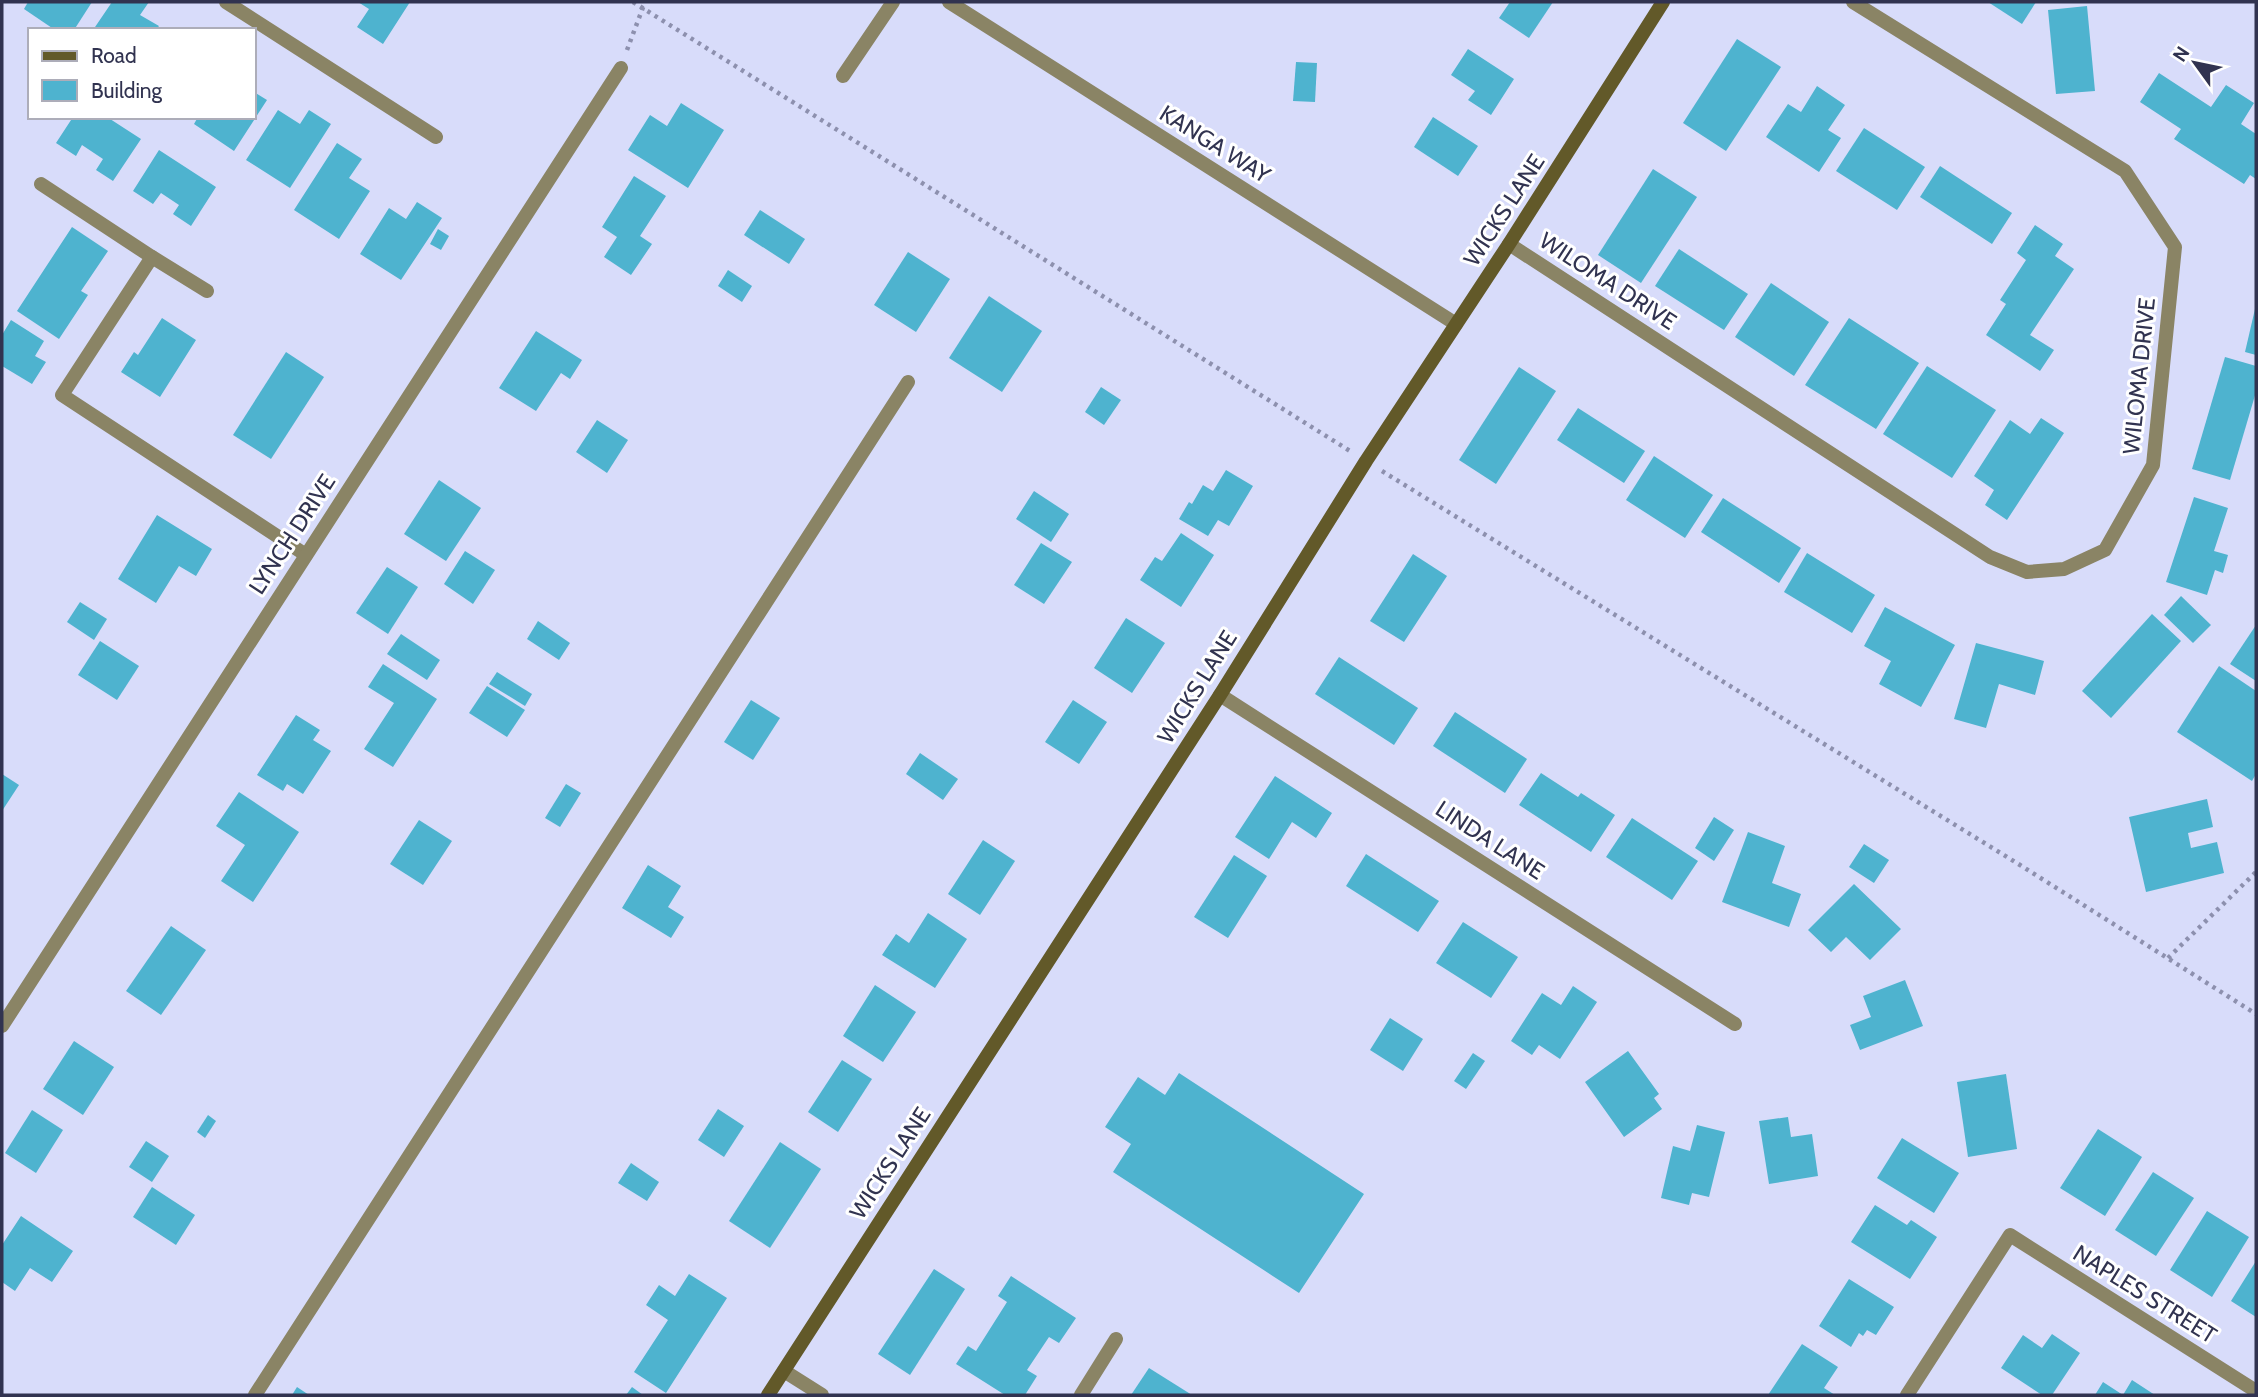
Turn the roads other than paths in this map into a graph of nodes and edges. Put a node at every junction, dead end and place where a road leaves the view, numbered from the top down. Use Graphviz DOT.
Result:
graph roads {
  1 [pos="226,2"];
  2 [pos="893,2"];
  3 [pos="949,2"];
  4 [pos="1663,2"];
  5 [pos="1853,2"];
  6 [pos="621,68"];
  7 [pos="843,76"];
  8 [pos="436,137"];
  9 [pos="41,184"];
  10 [pos="1509,244"];
  11 [pos="152,257"];
  12 [pos="207,292"];
  13 [pos="1456,324"];
  14 [pos="908,382"];
  15 [pos="306,555"];
  16 [pos="1220,695"];
  17 [pos="1735,1024"];
  18 [pos="2,1026"];
  19 [pos="1116,1339"];
  20 [pos="784,1371"];
  21 [pos="2256,1391"];
  22 [pos="256,1395"];
  23 [pos="768,1395"];
  24 [pos="822,1395"];
  25 [pos="1081,1395"];
  26 [pos="1907,1395"];
  1 -- 8 [label="street"];
  2 -- 7 [label="street"];
  3 -- 13 [label="street, KANGA WAY"];
  4 -- 10 [label="street, WICKS LANE"];
  5 -- 10 [label="street, WILOMA DRIVE"];
  6 -- 15 [label="street, LYNCH DRIVE"];
  9 -- 11 [label="street"];
  10 -- 13 [label="street, WICKS LANE"];
  11 -- 12 [label="street"];
  11 -- 15 [label="street"];
  13 -- 16 [label="street, WICKS LANE"];
  14 -- 22 [label="street"];
  15 -- 18 [label="street, LYNCH DRIVE"];
  16 -- 17 [label="street, LINDA LANE"];
  16 -- 20 [label="street, WICKS LANE"];
  19 -- 25 [label="street"];
  20 -- 23 [label="street, WICKS LANE"];
  20 -- 24 [label="street"];
  21 -- 26 [label="street, NAPLES STREET"];
}
